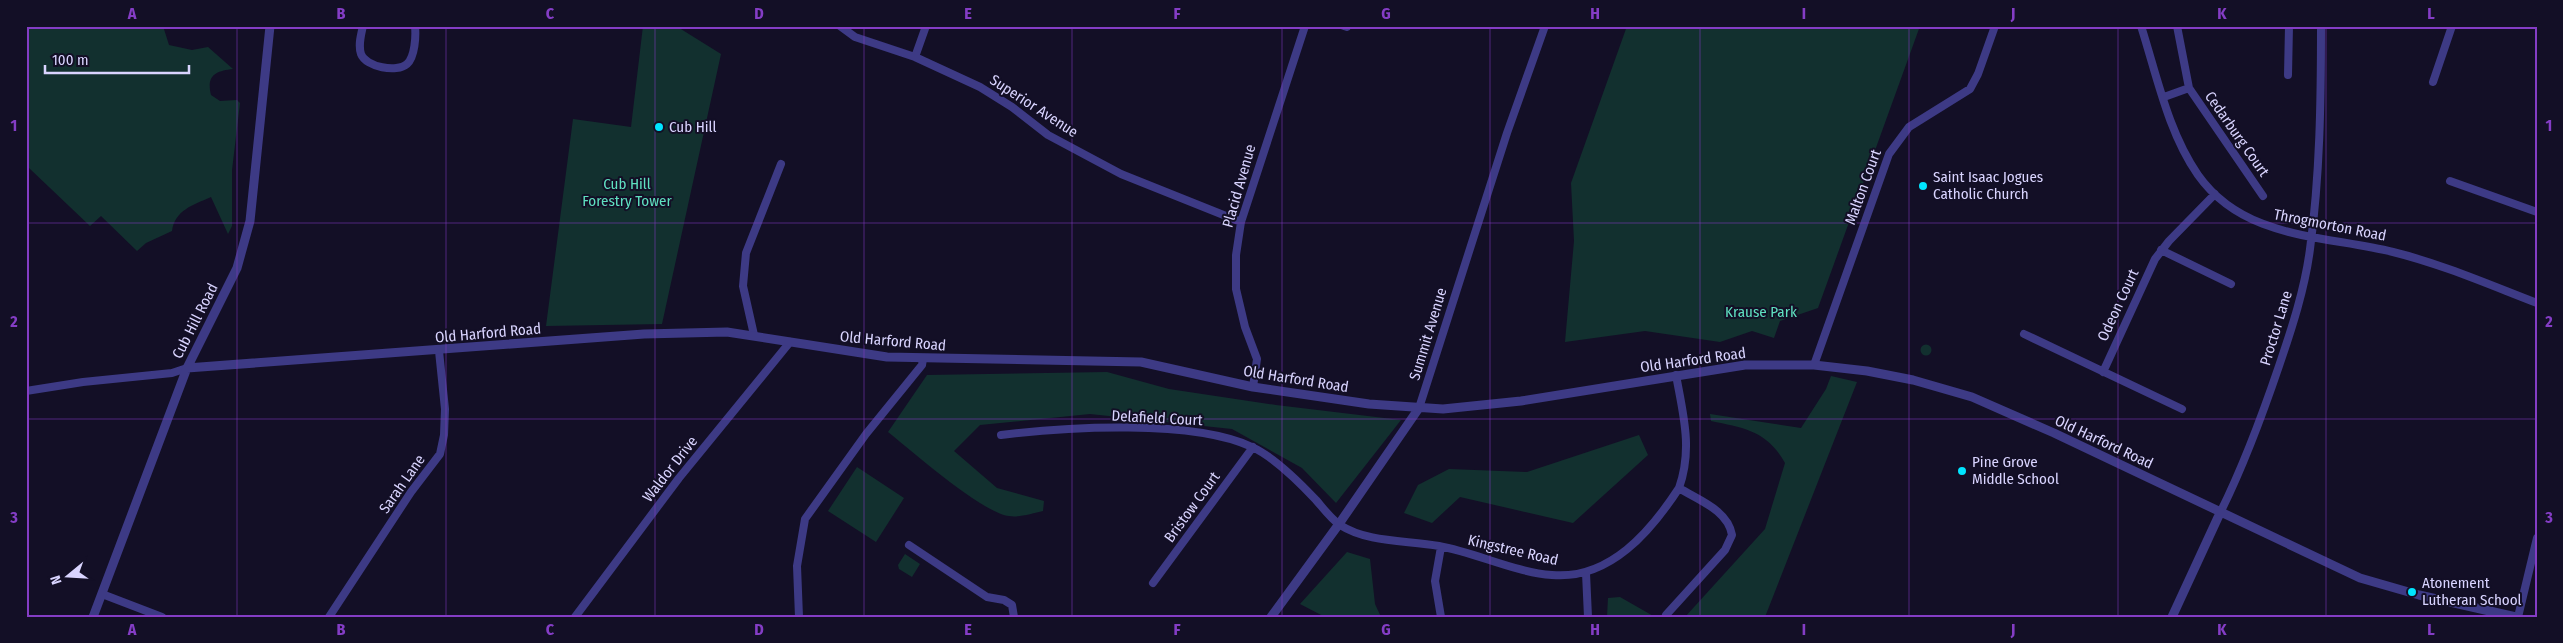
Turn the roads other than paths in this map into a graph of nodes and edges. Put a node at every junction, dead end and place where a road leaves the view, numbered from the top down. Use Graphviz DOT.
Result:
graph roads {
  1 [pos="270,26"];
  2 [pos="363,26"];
  3 [pos="415,26"];
  4 [pos="840,26"];
  5 [pos="926,26"];
  6 [pos="1305,26"];
  7 [pos="1545,26"];
  8 [pos="1995,26"];
  9 [pos="2141,26"];
  10 [pos="2177,26"];
  11 [pos="2289,26"];
  12 [pos="2321,26"];
  13 [pos="2452,26"];
  14 [pos="916,57"];
  15 [pos="2288,75"];
  16 [pos="2434,82"];
  17 [pos="2189,88"];
  18 [pos="2164,97"];
  19 [pos="781,164"];
  20 [pos="2450,181"];
  21 [pos="2215,194"];
  22 [pos="2263,196"];
  23 [pos="2537,212"];
  24 [pos="1240,222"];
  25 [pos="2312,237"];
  26 [pos="2161,250"];
  27 [pos="2231,284"];
  28 [pos="2537,302"];
  29 [pos="2024,334"];
  30 [pos="754,335"];
  31 [pos="790,342"];
  32 [pos="438,351"];
  33 [pos="923,359"];
  34 [pos="1814,365"];
  35 [pos="187,368"];
  36 [pos="2103,372"];
  37 [pos="1676,375"];
  38 [pos="1252,387"];
  39 [pos="26,391"];
  40 [pos="1419,408"];
  41 [pos="2182,409"];
  42 [pos="1001,434"];
  43 [pos="1253,447"];
  44 [pos="1679,488"];
  45 [pos="2220,513"];
  46 [pos="1339,524"];
  47 [pos="2537,538"];
  48 [pos="909,545"];
  49 [pos="1441,546"];
  50 [pos="1586,573"];
  51 [pos="1152,583"];
  52 [pos="102,594"];
  53 [pos="1666,615"];
  54 [pos="94,617"];
  55 [pos="162,617"];
  56 [pos="329,617"];
  57 [pos="575,617"];
  58 [pos="799,617"];
  59 [pos="1014,617"];
  60 [pos="1271,617"];
  61 [pos="1441,617"];
  62 [pos="1588,617"];
  63 [pos="2172,617"];
  64 [pos="2517,617"];
  1 -- 35 [label="street, Cub Hill Road"];
  2 -- 3 [label="street"];
  4 -- 14 [label="street, Superior Avenue"];
  5 -- 14 [label="street"];
  6 -- 24 [label="street, Placid Avenue"];
  7 -- 40 [label="street, Summit Avenue"];
  8 -- 34 [label="street, Malton Court"];
  9 -- 18 [label="street, Throgmorton Road"];
  10 -- 17 [label="street, Cedarburg Court"];
  11 -- 15 [label="street"];
  12 -- 25 [label="street, Proctor Lane"];
  13 -- 16 [label="street"];
  14 -- 24 [label="street, Superior Avenue"];
  17 -- 18 [label="street, Cedarburg Court"];
  17 -- 22 [label="street, Cedarburg Court"];
  18 -- 21 [label="street, Throgmorton Road"];
  19 -- 30 [label="street"];
  20 -- 23 [label="street"];
  21 -- 25 [label="street, Throgmorton Road"];
  21 -- 26 [label="street, Odeon Court"];
  24 -- 38 [label="street, Placid Avenue"];
  25 -- 28 [label="street, Throgmorton Road"];
  25 -- 45 [label="street, Proctor Lane"];
  26 -- 27 [label="street"];
  26 -- 36 [label="street, Odeon Court"];
  29 -- 36 [label="street"];
  30 -- 31 [label="street, Old Harford Road"];
  30 -- 32 [label="street, Old Harford Road"];
  31 -- 33 [label="street, Old Harford Road"];
  31 -- 57 [label="street, Waldor Drive"];
  32 -- 35 [label="street, Old Harford Road"];
  32 -- 56 [label="street, Sarah Lane"];
  33 -- 38 [label="street, Old Harford Road"];
  33 -- 58 [label="street"];
  34 -- 37 [label="street, Old Harford Road"];
  34 -- 45 [label="street, Old Harford Road"];
  35 -- 39 [label="street, Old Harford Road"];
  35 -- 52 [label="street, Cub Hill Road"];
  36 -- 41 [label="street"];
  37 -- 40 [label="street, Old Harford Road"];
  37 -- 44 [label="street, Kingstree Road"];
  38 -- 40 [label="street, Old Harford Road"];
  40 -- 46 [label="street, Summit Avenue"];
  42 -- 43 [label="street, Delafield Court"];
  43 -- 46 [label="street, Delafield Court"];
  43 -- 51 [label="street, Bristow Court"];
  44 -- 50 [label="street, Kingstree Road"];
  44 -- 53 [label="street"];
  45 -- 63 [label="street, Proctor Lane"];
  45 -- 64 [label="street, Old Harford Road"];
  46 -- 49 [label="street, Kingstree Road"];
  46 -- 60 [label="street, Summit Avenue"];
  47 -- 64 [label="street"];
  48 -- 59 [label="street"];
  49 -- 50 [label="street, Kingstree Road"];
  49 -- 61 [label="street"];
  50 -- 62 [label="street"];
  52 -- 54 [label="street, Cub Hill Road"];
  52 -- 55 [label="street"];
}
